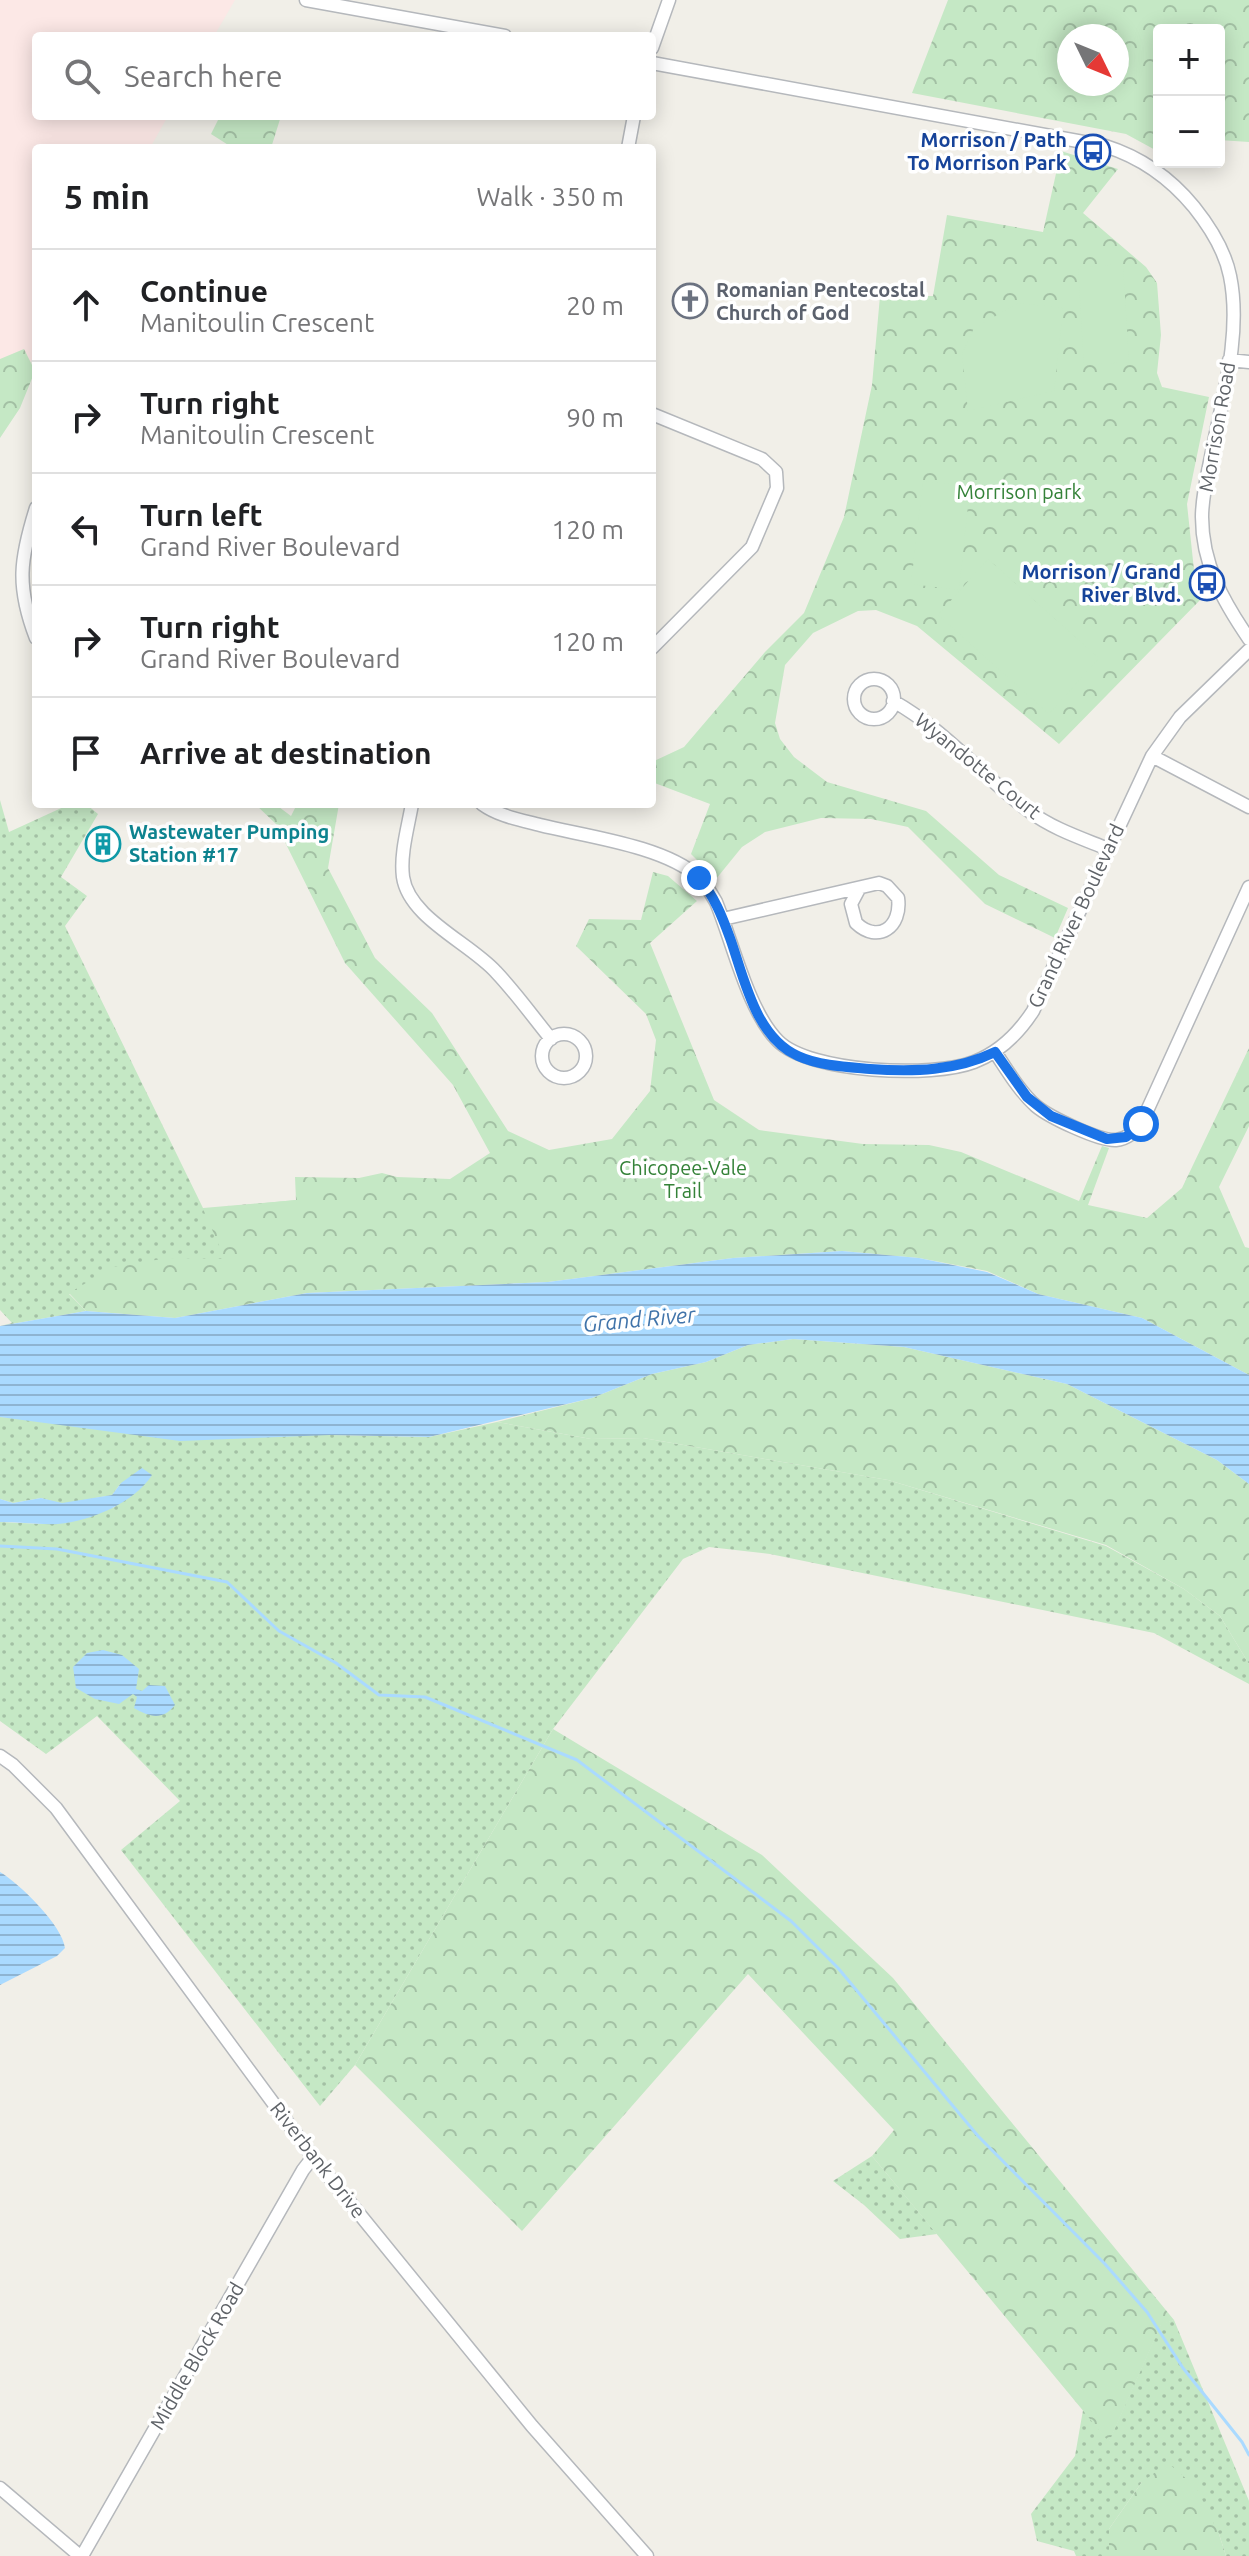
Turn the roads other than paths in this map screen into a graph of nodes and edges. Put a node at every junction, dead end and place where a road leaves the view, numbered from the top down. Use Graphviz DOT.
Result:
graph roads {
  1 [pos="306,0"];
  2 [pos="669,0"];
  3 [pos="361,5"];
  4 [pos="486,32"];
  5 [pos="656,37"];
  6 [pos="656,64"];
  7 [pos="633,120"];
  8 [pos="629,144"];
  9 [pos="1229,360"];
  10 [pos="1249,362"];
  11 [pos="656,418"];
  12 [pos="32,523"];
  13 [pos="32,628"];
  14 [pos="1249,639"];
  15 [pos="656,644"];
  16 [pos="1249,650"];
  17 [pos="893,701"];
  18 [pos="1152,756"];
  19 [pos="1249,807"];
  20 [pos="411,808"];
  21 [pos="487,808"];
  22 [pos="1108,849"];
  23 [pos="1249,887"];
  24 [pos="859,889"];
  25 [pos="723,919"];
  26 [pos="551,1039"];
  27 [pos="995,1052"];
  28 [pos="0,1756"];
  29 [pos="313,2157"];
  30 [pos="0,2488"];
  31 [pos="81,2556"];
  32 [pos="647,2556"];
  1 -- 3 [label="street"];
  2 -- 5 [label="street"];
  3 -- 4 [label="street"];
  6 -- 9 [label="street, Morrison Road"];
  7 -- 8 [label="street"];
  9 -- 10 [label="street"];
  9 -- 14 [label="street, Morrison Road"];
  11 -- 15 [label="street"];
  12 -- 13 [label="street"];
  16 -- 18 [label="street, Grand River Boulevard"];
  17 -- 22 [label="street, Wyandotte Court"];
  18 -- 19 [label="street"];
  18 -- 22 [label="street, Grand River Boulevard"];
  20 -- 26 [label="street"];
  21 -- 25 [label="street, Grand River Boulevard"];
  22 -- 27 [label="street, Grand River Boulevard"];
  23 -- 27 [label="street"];
  24 -- 24 [label="street"];
  24 -- 25 [label="street"];
  25 -- 27 [label="street, Grand River Boulevard"];
  28 -- 29 [label="street, Riverbank Drive"];
  29 -- 31 [label="street, Middle Block Road"];
  29 -- 32 [label="street, Riverbank Drive"];
  30 -- 31 [label="street"];
}
